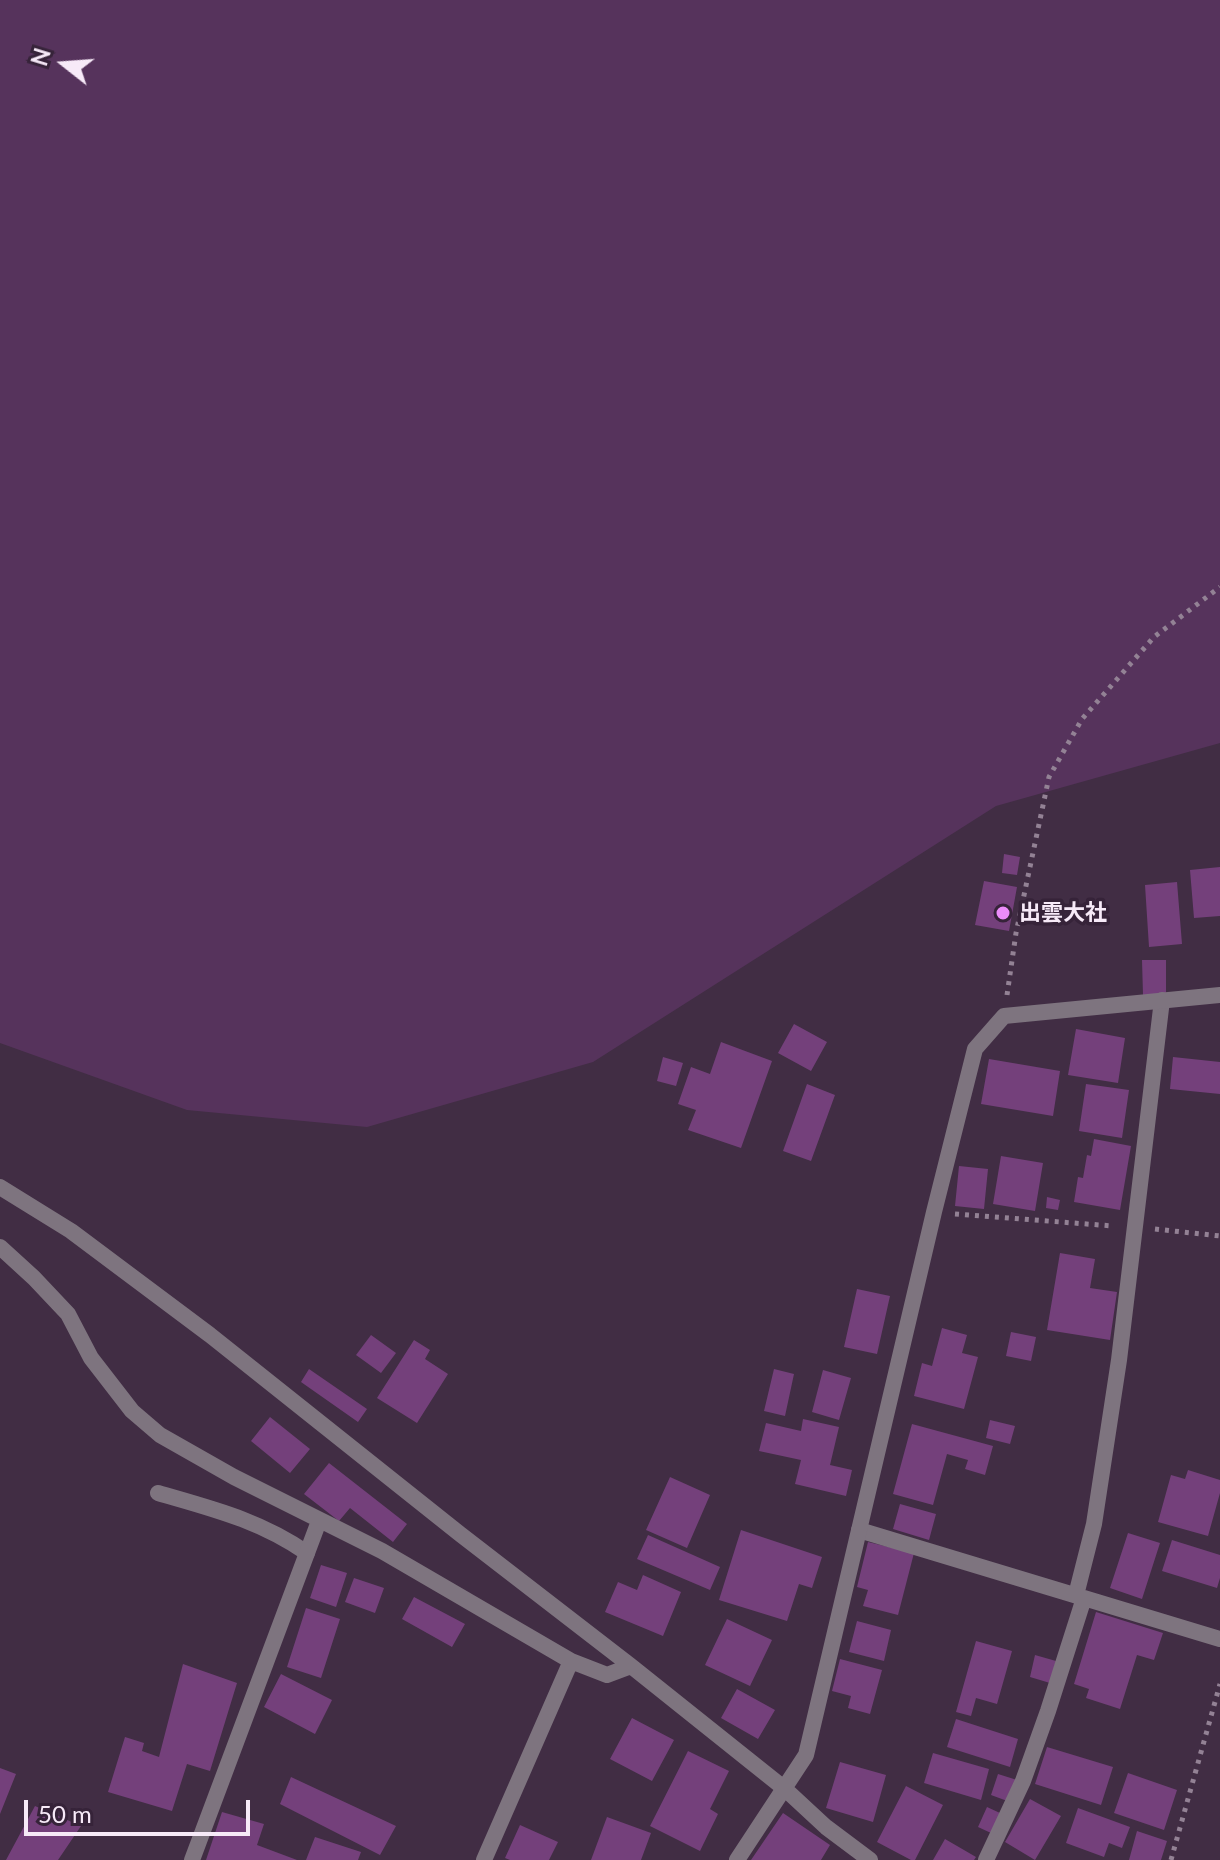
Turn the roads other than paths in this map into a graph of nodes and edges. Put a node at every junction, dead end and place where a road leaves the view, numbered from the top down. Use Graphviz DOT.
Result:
graph roads {
  1 [pos="1220,995"];
  2 [pos="1162,1000"];
  3 [pos="0,1187"];
  4 [pos="0,1247"];
  5 [pos="158,1493"];
  6 [pos="319,1521"];
  7 [pos="859,1530"];
  8 [pos="307,1553"];
  9 [pos="1080,1596"];
  10 [pos="1220,1639"];
  11 [pos="571,1661"];
  12 [pos="631,1666"];
  13 [pos="785,1789"];
  14 [pos="192,1860"];
  15 [pos="484,1860"];
  16 [pos="737,1860"];
  17 [pos="870,1860"];
  18 [pos="986,1860"];
  1 -- 2 [label="street"];
  2 -- 7 [label="street"];
  2 -- 9 [label="street"];
  3 -- 12 [label="street"];
  4 -- 6 [label="street"];
  5 -- 8 [label="street"];
  6 -- 8 [label="street"];
  6 -- 11 [label="street"];
  7 -- 9 [label="street"];
  7 -- 13 [label="street"];
  8 -- 14 [label="street"];
  9 -- 10 [label="street"];
  9 -- 18 [label="street"];
  11 -- 12 [label="street"];
  11 -- 15 [label="street"];
  12 -- 13 [label="street"];
  13 -- 16 [label="street"];
  13 -- 17 [label="street"];
}
